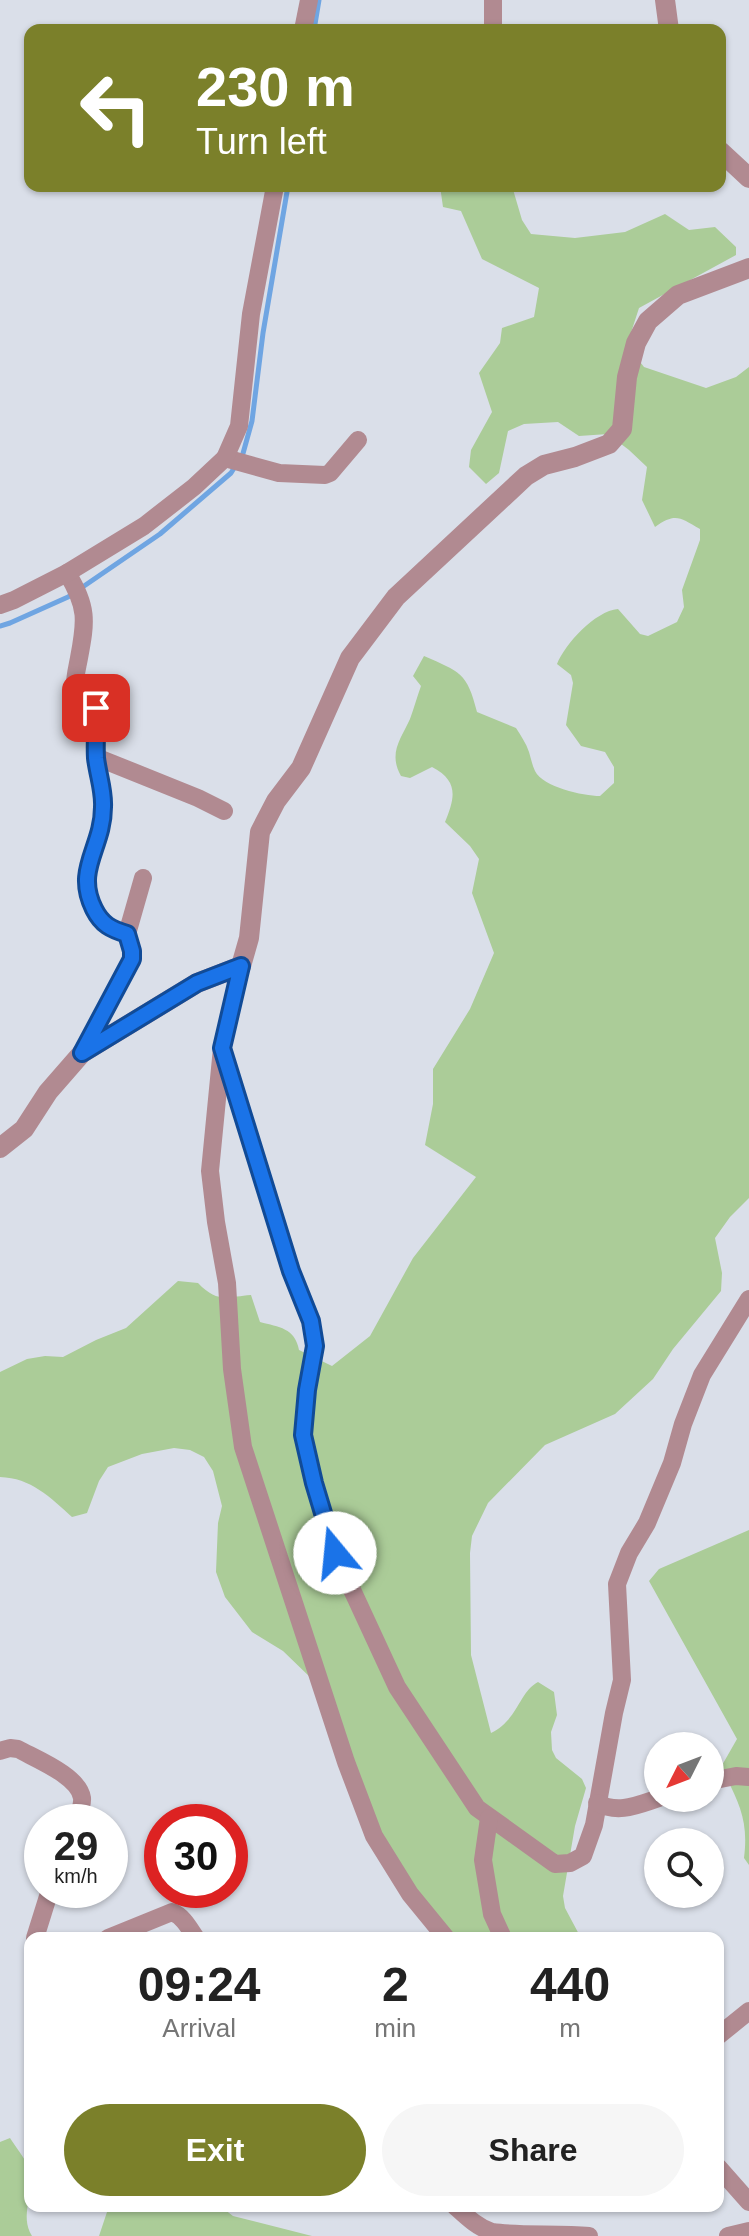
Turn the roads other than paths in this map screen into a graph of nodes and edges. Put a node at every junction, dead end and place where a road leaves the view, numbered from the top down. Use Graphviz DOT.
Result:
graph roads {
  1 [pos="309,0"];
  2 [pos="493,0"];
  3 [pos="665,0"];
  4 [pos="304,24"];
  5 [pos="493,24"];
  6 [pos="668,24"];
  7 [pos="726,157"];
  8 [pos="749,178"];
  9 [pos="274,192"];
  10 [pos="749,268"];
  11 [pos="358,440"];
  12 [pos="233,461"];
  13 [pos="73,583"];
  14 [pos="0,605"];
  15 [pos="96,757"];
  16 [pos="224,811"];
  17 [pos="143,878"];
  18 [pos="127,934"];
  19 [pos="241,966"];
  20 [pos="222,1048"];
  21 [pos="82,1053"];
  22 [pos="0,1148"];
  23 [pos="749,1299"];
  24 [pos="0,1751"];
  25 [pos="749,1777"];
  26 [pos="724,1778"];
  27 [pos="597,1803"];
  28 [pos="644,1803"];
  29 [pos="81,1804"];
  30 [pos="489,1818"];
  31 [pos="44,1908"];
  32 [pos="37,1932"];
  33 [pos="123,1932"];
  34 [pos="192,1932"];
  35 [pos="441,1932"];
  36 [pos="500,1932"];
  37 [pos="749,2011"];
  38 [pos="724,2031"];
  39 [pos="724,2174"];
  40 [pos="749,2202"];
  41 [pos="462,2212"];
  42 [pos="749,2231"];
  43 [pos="589,2236"];
  44 [pos="728,2236"];
  1 -- 4 [label="street"];
  2 -- 5 [label="street"];
  3 -- 6 [label="street"];
  7 -- 8 [label="street"];
  9 -- 12 [label="street"];
  10 -- 19 [label="street"];
  11 -- 12 [label="street"];
  12 -- 13 [label="street"];
  13 -- 14 [label="street"];
  13 -- 15 [label="street"];
  15 -- 16 [label="street"];
  15 -- 18 [label="street"];
  17 -- 18 [label="street"];
  18 -- 21 [label="street"];
  19 -- 20 [label="street"];
  19 -- 21 [label="street"];
  20 -- 30 [label="street"];
  20 -- 35 [label="street"];
  21 -- 22 [label="street"];
  23 -- 27 [label="street"];
  24 -- 29 [label="street"];
  25 -- 26 [label="street"];
  27 -- 28 [label="street"];
  27 -- 30 [label="street"];
  30 -- 36 [label="street"];
  31 -- 32 [label="street"];
  33 -- 34 [label="street"];
  37 -- 38 [label="street"];
  39 -- 40 [label="street"];
  41 -- 43 [label="street"];
  42 -- 44 [label="street"];
}
